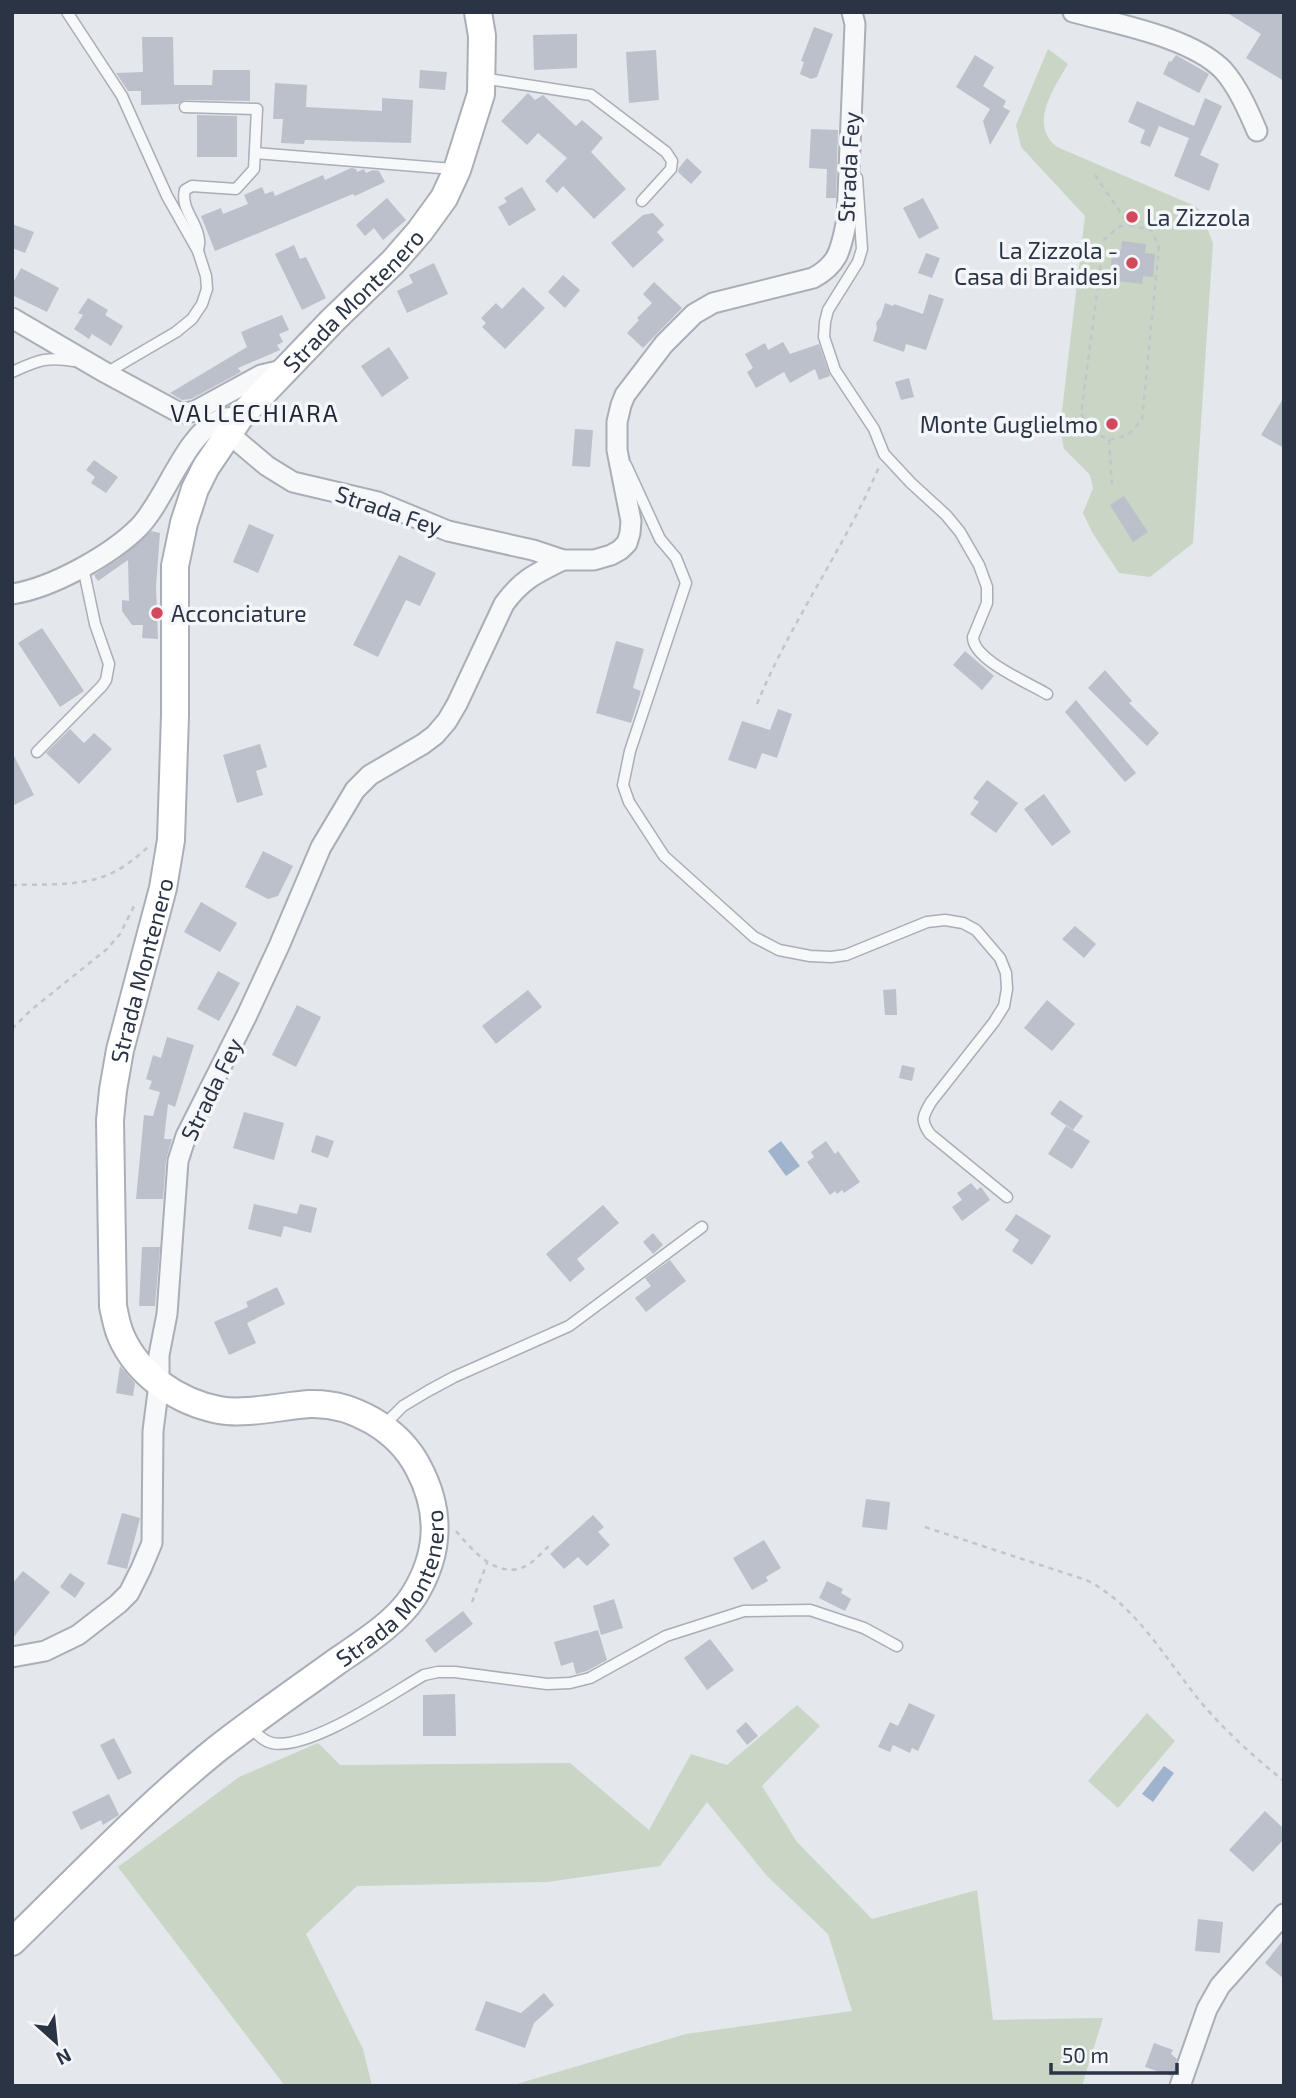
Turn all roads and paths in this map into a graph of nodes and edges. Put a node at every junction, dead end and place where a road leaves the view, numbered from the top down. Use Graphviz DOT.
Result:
graph roads {
  1 [pos="67,12"];
  2 [pos="478,12"];
  3 [pos="852,12"];
  4 [pos="1073,12"];
  5 [pos="481,78"];
  6 [pos="185,107"];
  7 [pos="1257,131"];
  8 [pos="849,148"];
  9 [pos="255,153"];
  10 [pos="457,170"];
  11 [pos="1095,175"];
  12 [pos="642,201"];
  13 [pos="1129,225"];
  14 [pos="198,251"];
  15 [pos="12,318"];
  16 [pos="99,369"];
  17 [pos="286,369"];
  18 [pos="12,372"];
  19 [pos="234,425"];
  20 [pos="1109,440"];
  21 [pos="617,450"];
  22 [pos="884,454"];
  23 [pos="1112,484"];
  24 [pos="563,560"];
  25 [pos="83,567"];
  26 [pos="12,594"];
  27 [pos="1047,694"];
  28 [pos="757,704"];
  29 [pos="37,752"];
  30 [pos="172,827"];
  31 [pos="12,885"];
  32 [pos="136,902"];
  33 [pos="12,1028"];
  34 [pos="1007,1197"];
  35 [pos="702,1227"];
  36 [pos="159,1384"];
  37 [pos="382,1427"];
  38 [pos="434,1504"];
  39 [pos="925,1527"];
  40 [pos="550,1545"];
  41 [pos="487,1562"];
  42 [pos="472,1602"];
  43 [pos="897,1646"];
  44 [pos="12,1657"];
  45 [pos="249,1724"];
  46 [pos="1284,1781"];
  47 [pos="1284,1914"];
  48 [pos="12,1941"];
  49 [pos="1180,2086"];
  1 -- 14 [label="lane"];
  2 -- 5 [label="main road, Strada Montenero"];
  3 -- 8 [label="street, Strada Fey"];
  4 -- 7 [label="street"];
  5 -- 10 [label="main road, Strada Montenero"];
  5 -- 12 [label="lane"];
  6 -- 9 [label="lane"];
  8 -- 21 [label="street, Strada Fey"];
  8 -- 22 [label="lane"];
  9 -- 10 [label="lane"];
  9 -- 14 [label="lane"];
  10 -- 17 [label="main road, Strada Montenero"];
  11 -- 13 [label="path"];
  13 -- 20 [label="path"];
  13 -- 20 [label="path"];
  14 -- 16 [label="lane"];
  15 -- 16 [label="street"];
  16 -- 17 [label="street"];
  16 -- 18 [label="lane"];
  17 -- 19 [label="main road, Strada Montenero"];
  19 -- 24 [label="street, Strada Fey"];
  19 -- 25 [label="street"];
  19 -- 30 [label="main road, Strada Montenero"];
  20 -- 23 [label="path"];
  21 -- 24 [label="street, Strada Fey"];
  21 -- 34 [label="lane"];
  22 -- 27 [label="lane"];
  22 -- 28 [label="path"];
  24 -- 36 [label="street, Strada Fey"];
  25 -- 26 [label="street"];
  25 -- 29 [label="lane"];
  30 -- 31 [label="path"];
  30 -- 36 [label="main road, Strada Montenero"];
  32 -- 33 [label="path"];
  35 -- 37 [label="lane"];
  36 -- 37 [label="main road, Strada Montenero"];
  36 -- 44 [label="street, Strada Fey"];
  37 -- 38 [label="main road, Strada Montenero"];
  38 -- 41 [label="path"];
  38 -- 45 [label="main road, Strada Montenero"];
  39 -- 46 [label="path"];
  40 -- 41 [label="path"];
  41 -- 42 [label="path"];
  43 -- 45 [label="lane"];
  45 -- 48 [label="main road, Strada Montenero"];
  47 -- 49 [label="street"];
}
